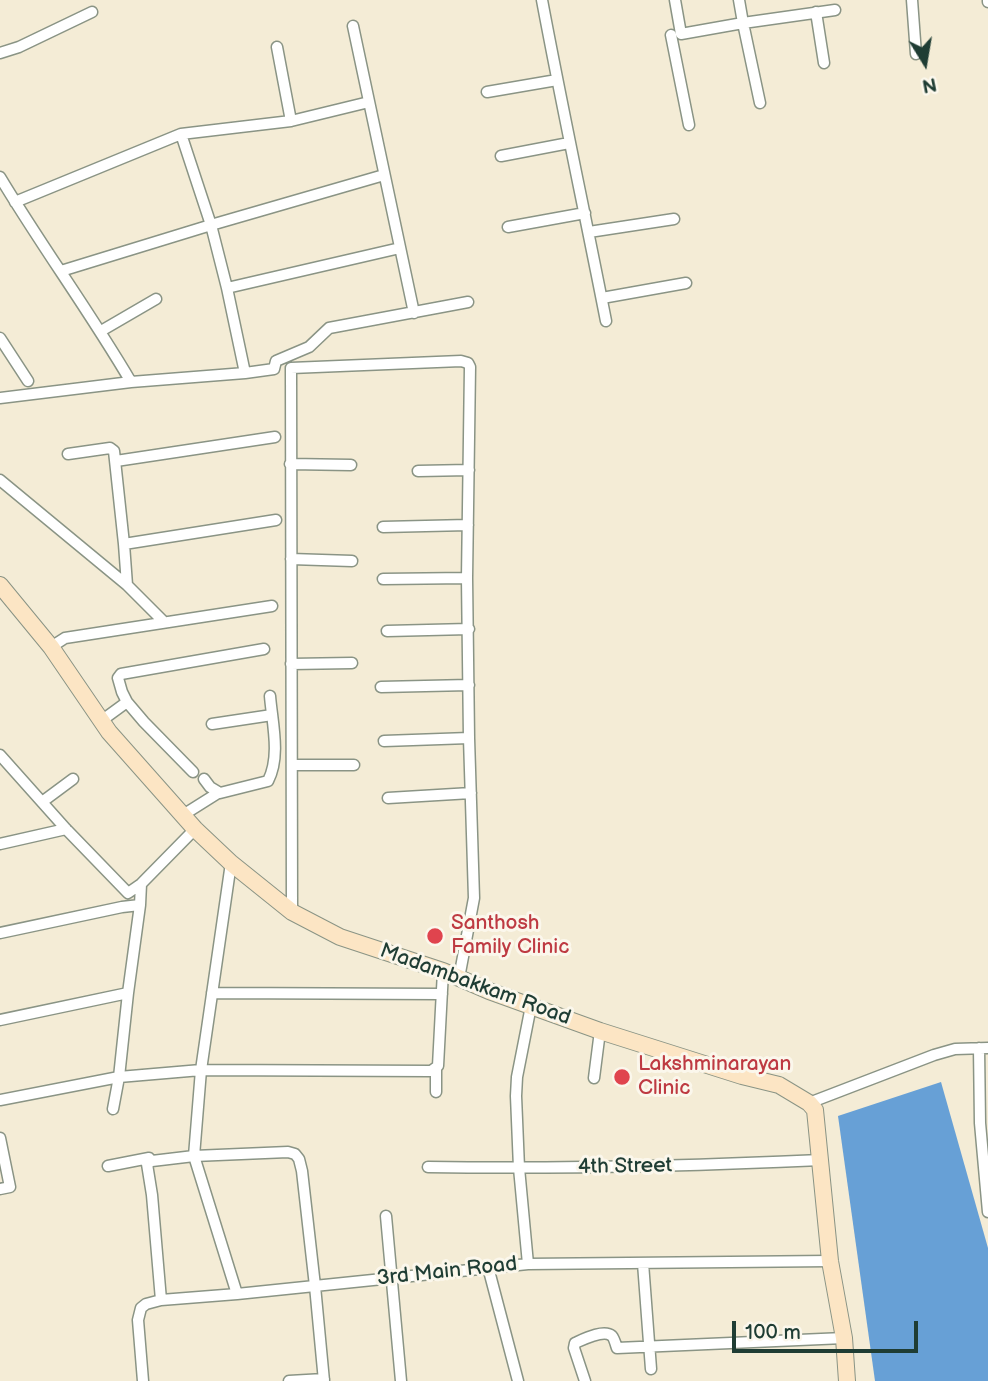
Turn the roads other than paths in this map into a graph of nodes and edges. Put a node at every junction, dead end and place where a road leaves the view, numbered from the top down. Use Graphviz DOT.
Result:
graph roads {
  1 [pos="542,0"];
  2 [pos="676,0"];
  3 [pos="739,0"];
  4 [pos="912,0"];
  5 [pos="835,10"];
  6 [pos="92,12"];
  7 [pos="816,12"];
  8 [pos="743,23"];
  9 [pos="353,26"];
  10 [pos="671,36"];
  11 [pos="277,47"];
  12 [pos="0,53"];
  13 [pos="916,54"];
  14 [pos="824,64"];
  15 [pos="557,80"];
  16 [pos="487,92"];
  17 [pos="369,102"];
  18 [pos="760,103"];
  19 [pos="291,121"];
  20 [pos="689,125"];
  21 [pos="181,134"];
  22 [pos="569,143"];
  23 [pos="501,156"];
  24 [pos="384,176"];
  25 [pos="0,177"];
  26 [pos="15,202"];
  27 [pos="585,213"];
  28 [pos="674,219"];
  29 [pos="211,225"];
  30 [pos="508,227"];
  31 [pos="589,232"];
  32 [pos="400,248"];
  33 [pos="61,271"];
  34 [pos="686,283"];
  35 [pos="227,288"];
  36 [pos="601,298"];
  37 [pos="156,299"];
  38 [pos="468,302"];
  39 [pos="414,313"];
  40 [pos="606,321"];
  41 [pos="101,331"];
  42 [pos="0,338"];
  43 [pos="245,373"];
  44 [pos="28,381"];
  45 [pos="131,382"];
  46 [pos="0,398"];
  47 [pos="275,437"];
  48 [pos="68,454"];
  49 [pos="116,461"];
  50 [pos="290,464"];
  51 [pos="351,465"];
  52 [pos="468,470"];
  53 [pos="418,471"];
  54 [pos="0,480"];
  55 [pos="276,520"];
  56 [pos="468,525"];
  57 [pos="383,527"];
  58 [pos="124,544"];
  59 [pos="291,559"];
  60 [pos="352,561"];
  61 [pos="467,578"];
  62 [pos="383,579"];
  63 [pos="0,585"];
  64 [pos="127,585"];
  65 [pos="272,606"];
  66 [pos="164,622"];
  67 [pos="469,629"];
  68 [pos="387,631"];
  69 [pos="51,647"];
  70 [pos="264,649"];
  71 [pos="352,663"];
  72 [pos="291,664"];
  73 [pos="469,685"];
  74 [pos="381,687"];
  75 [pos="270,696"];
  76 [pos="127,702"];
  77 [pos="272,715"];
  78 [pos="102,721"];
  79 [pos="212,724"];
  80 [pos="469,738"];
  81 [pos="384,741"];
  82 [pos="0,755"];
  83 [pos="292,765"];
  84 [pos="354,765"];
  85 [pos="192,772"];
  86 [pos="73,779"];
  87 [pos="204,779"];
  88 [pos="218,793"];
  89 [pos="471,793"];
  90 [pos="388,798"];
  91 [pos="41,802"];
  92 [pos="183,815"];
  93 [pos="66,829"];
  94 [pos="195,829"];
  95 [pos="0,844"];
  96 [pos="231,863"];
  97 [pos="141,884"];
  98 [pos="128,893"];
  99 [pos="141,905"];
  100 [pos="122,907"];
  101 [pos="292,912"];
  102 [pos="0,933"];
  103 [pos="443,971"];
  104 [pos="458,978"];
  105 [pos="128,993"];
  106 [pos="212,993"];
  107 [pos="442,994"];
  108 [pos="531,1006"];
  109 [pos="0,1020"];
  110 [pos="600,1031"];
  111 [pos="984,1048"];
  112 [pos="436,1069"];
  113 [pos="201,1070"];
  114 [pos="119,1077"];
  115 [pos="594,1078"];
  116 [pos="436,1092"];
  117 [pos="0,1100"];
  118 [pos="809,1103"];
  119 [pos="113,1110"];
  120 [pos="0,1138"];
  121 [pos="146,1146"];
  122 [pos="194,1156"];
  123 [pos="150,1159"];
  124 [pos="821,1160"];
  125 [pos="108,1166"];
  126 [pos="428,1167"];
  127 [pos="519,1168"];
  128 [pos="0,1189"];
  129 [pos="988,1212"];
  130 [pos="386,1216"];
  131 [pos="830,1261"];
  132 [pos="528,1264"];
  133 [pos="643,1264"];
  134 [pos="488,1268"];
  135 [pos="391,1277"];
  136 [pos="315,1286"];
  137 [pos="237,1294"];
  138 [pos="161,1300"];
  139 [pos="844,1338"];
  140 [pos="649,1347"];
  141 [pos="651,1369"];
  142 [pos="324,1380"];
  143 [pos="143,1381"];
  144 [pos="289,1381"];
  145 [pos="401,1381"];
  146 [pos="518,1381"];
  147 [pos="585,1381"];
  148 [pos="847,1381"];
  1 -- 15 [label="street"];
  2 -- 10 [label="street"];
  3 -- 8 [label="street"];
  4 -- 13 [label="street"];
  5 -- 7 [label="street"];
  6 -- 12 [label="street"];
  7 -- 8 [label="street"];
  7 -- 14 [label="street"];
  8 -- 10 [label="street"];
  8 -- 18 [label="street"];
  9 -- 17 [label="street"];
  10 -- 20 [label="street"];
  11 -- 19 [label="street"];
  15 -- 16 [label="street"];
  15 -- 22 [label="street"];
  17 -- 19 [label="street"];
  17 -- 24 [label="street"];
  19 -- 21 [label="street"];
  21 -- 26 [label="street"];
  21 -- 29 [label="street"];
  22 -- 23 [label="street"];
  22 -- 27 [label="street"];
  24 -- 29 [label="street"];
  24 -- 32 [label="street"];
  25 -- 26 [label="street"];
  26 -- 33 [label="street"];
  27 -- 30 [label="street"];
  27 -- 31 [label="street"];
  28 -- 31 [label="street"];
  29 -- 33 [label="street"];
  29 -- 35 [label="street"];
  31 -- 36 [label="street"];
  32 -- 35 [label="street"];
  32 -- 39 [label="street"];
  33 -- 41 [label="street"];
  34 -- 36 [label="street"];
  35 -- 43 [label="street"];
  36 -- 40 [label="street"];
  37 -- 41 [label="street"];
  38 -- 39 [label="street"];
  39 -- 43 [label="street"];
  41 -- 45 [label="street"];
  42 -- 44 [label="street"];
  43 -- 45 [label="street"];
  45 -- 46 [label="street"];
  47 -- 49 [label="street"];
  48 -- 49 [label="street"];
  49 -- 58 [label="street"];
  50 -- 51 [label="street"];
  50 -- 52 [label="street"];
  50 -- 59 [label="street"];
  52 -- 53 [label="street"];
  52 -- 56 [label="street"];
  54 -- 64 [label="street"];
  55 -- 58 [label="street"];
  56 -- 57 [label="street"];
  56 -- 61 [label="street"];
  58 -- 64 [label="street"];
  59 -- 60 [label="street"];
  59 -- 72 [label="street"];
  61 -- 62 [label="street"];
  61 -- 67 [label="street"];
  63 -- 69 [label="street, Madambakkam Road"];
  64 -- 66 [label="street"];
  65 -- 66 [label="street"];
  66 -- 69 [label="street"];
  67 -- 68 [label="street"];
  67 -- 73 [label="street"];
  69 -- 78 [label="street, Madambakkam Road"];
  70 -- 76 [label="street"];
  71 -- 72 [label="street"];
  72 -- 83 [label="street"];
  73 -- 74 [label="street"];
  73 -- 80 [label="street"];
  75 -- 77 [label="street"];
  76 -- 78 [label="street"];
  76 -- 85 [label="street"];
  77 -- 79 [label="street"];
  77 -- 88 [label="street"];
  78 -- 92 [label="street, Madambakkam Road"];
  80 -- 81 [label="street"];
  80 -- 89 [label="street"];
  82 -- 91 [label="street"];
  83 -- 84 [label="street"];
  83 -- 101 [label="street"];
  86 -- 91 [label="street"];
  87 -- 88 [label="street"];
  88 -- 92 [label="street"];
  89 -- 90 [label="street"];
  89 -- 104 [label="street"];
  91 -- 93 [label="street"];
  92 -- 94 [label="street, Madambakkam Road"];
  93 -- 95 [label="street"];
  93 -- 98 [label="street"];
  94 -- 96 [label="street, Madambakkam Road"];
  94 -- 97 [label="street"];
  96 -- 101 [label="street, Madambakkam Road"];
  96 -- 106 [label="street"];
  97 -- 98 [label="street"];
  97 -- 99 [label="street"];
  98 -- 100 [label="street"];
  99 -- 100 [label="street"];
  99 -- 105 [label="street"];
  100 -- 102 [label="street"];
  101 -- 103 [label="street, Madambakkam Road"];
  103 -- 104 [label="street, Madambakkam Road"];
  103 -- 107 [label="street"];
  104 -- 108 [label="street, Madambakkam Road"];
  105 -- 109 [label="street"];
  105 -- 114 [label="street"];
  106 -- 107 [label="street"];
  106 -- 113 [label="street"];
  107 -- 112 [label="street"];
  108 -- 110 [label="street, Madambakkam Road"];
  108 -- 127 [label="street"];
  110 -- 115 [label="street"];
  110 -- 118 [label="street, Madambakkam Road"];
  111 -- 118 [label="street"];
  111 -- 129 [label="street"];
  112 -- 113 [label="street"];
  112 -- 116 [label="street"];
  113 -- 114 [label="street"];
  113 -- 122 [label="street"];
  114 -- 117 [label="street"];
  114 -- 119 [label="street"];
  118 -- 124 [label="street"];
  120 -- 128 [label="street"];
  121 -- 123 [label="street"];
  122 -- 123 [label="street"];
  122 -- 136 [label="street"];
  122 -- 137 [label="street"];
  123 -- 125 [label="street"];
  123 -- 138 [label="street"];
  124 -- 127 [label="street, 4th Street"];
  124 -- 131 [label="street"];
  126 -- 127 [label="street, 4th Street"];
  127 -- 132 [label="street"];
  130 -- 135 [label="street"];
  131 -- 133 [label="street, 3rd Main Road"];
  131 -- 139 [label="street"];
  132 -- 133 [label="street, 3rd Main Road"];
  132 -- 134 [label="street, 3rd Main Road"];
  133 -- 140 [label="street"];
  134 -- 135 [label="street, 3rd Main Road"];
  134 -- 146 [label="street"];
  135 -- 136 [label="street, 3rd Main Road"];
  135 -- 145 [label="street"];
  136 -- 137 [label="street, 3rd Main Road"];
  136 -- 142 [label="street"];
  137 -- 138 [label="street, 3rd Main Road"];
  138 -- 143 [label="street"];
  139 -- 140 [label="street"];
  139 -- 148 [label="street"];
  140 -- 141 [label="street"];
  140 -- 147 [label="street"];
  142 -- 144 [label="street"];
}
